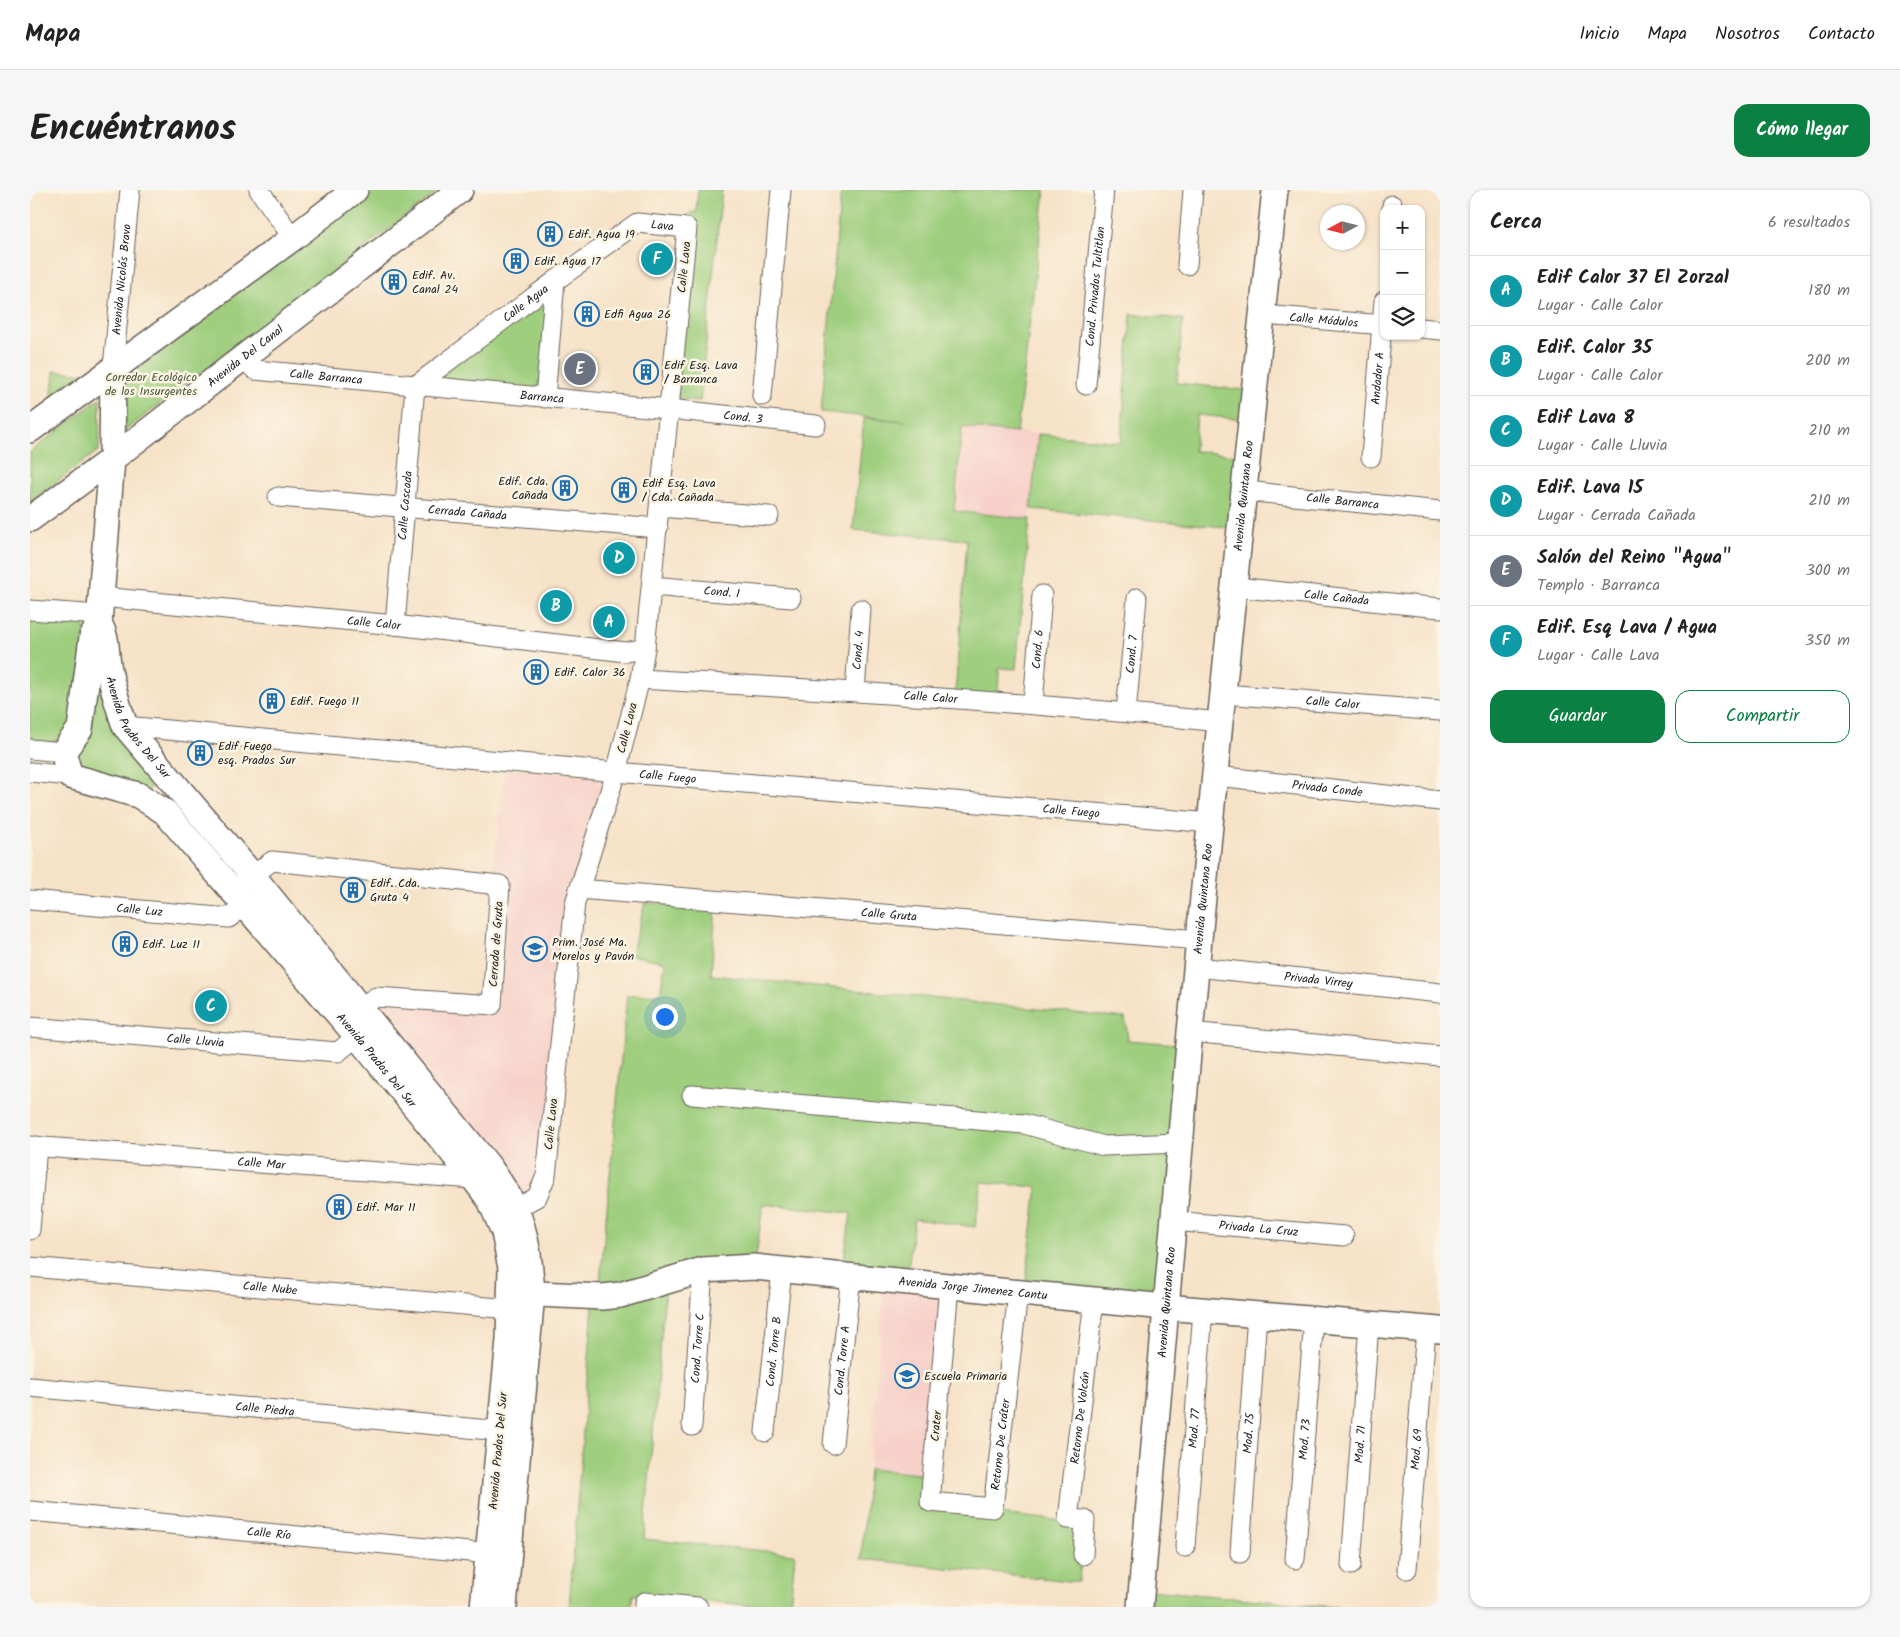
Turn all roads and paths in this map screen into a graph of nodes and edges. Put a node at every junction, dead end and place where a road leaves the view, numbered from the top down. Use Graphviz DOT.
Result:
graph roads {
  1 [pos="130,190"];
  2 [pos="259,190"];
  3 [pos="355,190"];
  4 [pos="460,190"];
  5 [pos="781,190"];
  6 [pos="1104,190"];
  7 [pos="1193,190"];
  8 [pos="1275,190"];
  9 [pos="637,223"];
  10 [pos="688,228"];
  11 [pos="294,238"];
  12 [pos="1187,265"];
  13 [pos="554,281"];
  14 [pos="1263,315"];
  15 [pos="1380,325"];
  16 [pos="1425,328"];
  17 [pos="1440,330"];
  18 [pos="1382,340"];
  19 [pos="243,358"];
  20 [pos="113,368"];
  21 [pos="1086,384"];
  22 [pos="415,386"];
  23 [pos="762,396"];
  24 [pos="545,398"];
  25 [pos="669,409"];
  26 [pos="816,425"];
  27 [pos="30,430"];
  28 [pos="1371,457"];
  29 [pos="112,459"];
  30 [pos="1245,491"];
  31 [pos="278,496"];
  32 [pos="404,507"];
  33 [pos="660,507"];
  34 [pos="1440,511"];
  35 [pos="769,516"];
  36 [pos="30,519"];
  37 [pos="658,528"];
  38 [pos="652,586"];
  39 [pos="1235,587"];
  40 [pos="1042,595"];
  41 [pos="791,598"];
  42 [pos="1137,598"];
  43 [pos="1440,608"];
  44 [pos="861,609"];
  45 [pos="30,610"];
  46 [pos="100,612"];
  47 [pos="395,625"];
  48 [pos="646,648"];
  49 [pos="640,679"];
  50 [pos="855,691"];
  51 [pos="1224,694"];
  52 [pos="1034,704"];
  53 [pos="1440,710"];
  54 [pos="1126,712"];
  55 [pos="1220,722"];
  56 [pos="125,726"];
  57 [pos="30,749"];
  58 [pos="62,752"];
  59 [pos="30,772"];
  60 [pos="616,772"];
  61 [pos="70,776"];
  62 [pos="1216,776"];
  63 [pos="183,794"];
  64 [pos="1440,801"];
  65 [pos="165,812"];
  66 [pos="1211,823"];
  67 [pos="579,889"];
  68 [pos="244,890"];
  69 [pos="30,900"];
  70 [pos="1199,940"];
  71 [pos="1197,967"];
  72 [pos="1440,993"];
  73 [pos="353,1021"];
  74 [pos="30,1027"];
  75 [pos="1190,1032"];
  76 [pos="1440,1056"];
  77 [pos="692,1095"];
  78 [pos="1180,1143"];
  79 [pos="33,1146"];
  80 [pos="482,1173"];
  81 [pos="515,1209"];
  82 [pos="1173,1221"];
  83 [pos="30,1230"];
  84 [pos="1344,1236"];
  85 [pos="30,1267"];
  86 [pos="703,1270"];
  87 [pos="782,1270"];
  88 [pos="851,1276"];
  89 [pos="949,1286"];
  90 [pos="1018,1293"];
  91 [pos="518,1299"];
  92 [pos="1094,1300"];
  93 [pos="1166,1307"];
  94 [pos="1203,1310"];
  95 [pos="1257,1315"];
  96 [pos="1314,1319"];
  97 [pos="1369,1324"];
  98 [pos="1433,1329"];
  99 [pos="30,1387"];
  100 [pos="692,1426"];
  101 [pos="500,1431"];
  102 [pos="766,1432"];
  103 [pos="833,1444"];
  104 [pos="993,1508"];
  105 [pos="30,1511"];
  106 [pos="1185,1547"];
  107 [pos="1240,1553"];
  108 [pos="499,1555"];
  109 [pos="1083,1555"];
  110 [pos="1295,1559"];
  111 [pos="1351,1565"];
  112 [pos="1407,1569"];
  113 [pos="483,1607"];
  114 [pos="504,1607"];
  115 [pos="644,1607"];
  116 [pos="698,1607"];
  117 [pos="1140,1607"];
  1 -- 20 [label="street, Avenida Nicolás Bravo"];
  2 -- 11 [label="street"];
  3 -- 11 [label="main road"];
  4 -- 19 [label="main road, Avenida Del Canal"];
  5 -- 23 [label="street"];
  6 -- 21 [label="street, Cond. Privados Tultitlan"];
  7 -- 12 [label="street"];
  8 -- 14 [label="main road, Avenida Quintana Roo"];
  9 -- 10 [label="street, Lava"];
  9 -- 13 [label="street, Calle Agua"];
  10 -- 25 [label="street, Calle Lava"];
  11 -- 20 [label="main road"];
  13 -- 22 [label="street, Calle Agua"];
  13 -- 24 [label="street"];
  14 -- 15 [label="street, Calle Módulos"];
  14 -- 30 [label="main road, Avenida Quintana Roo"];
  16 -- 17 [label="street"];
  18 -- 28 [label="street, Andador A"];
  19 -- 22 [label="street, Calle Barranca"];
  19 -- 29 [label="main road, Avenida Del Canal"];
  20 -- 27 [label="main road"];
  20 -- 29 [label="main road, Avenida Prados Del Sur"];
  22 -- 24 [label="street, Barranca"];
  22 -- 32 [label="street, Calle Cascada"];
  24 -- 25 [label="street, Barranca"];
  25 -- 26 [label="street, Cond. 3"];
  25 -- 33 [label="street, Calle Lava"];
  29 -- 36 [label="main road, Avenida Del Canal"];
  29 -- 46 [label="main road, Avenida Prados Del Sur"];
  30 -- 34 [label="street, Calle Barranca"];
  30 -- 39 [label="main road, Avenida Quintana Roo"];
  31 -- 32 [label="street, Cerrada Cañada"];
  32 -- 37 [label="street, Cerrada Cañada"];
  32 -- 47 [label="street, Calle Cascada"];
  33 -- 35 [label="street"];
  33 -- 37 [label="street, Calle Lava"];
  37 -- 38 [label="street, Calle Lava"];
  38 -- 41 [label="street, Cond. 1"];
  38 -- 48 [label="street, Calle Lava"];
  39 -- 43 [label="street, Calle Cañada"];
  39 -- 51 [label="main road, Avenida Quintana Roo"];
  40 -- 52 [label="street, Cond. 6"];
  42 -- 54 [label="street, Cond. 7"];
  44 -- 50 [label="street, Cond. 4"];
  45 -- 46 [label="street, Calle Calor"];
  46 -- 47 [label="street, Calle Calor"];
  46 -- 56 [label="main road, Avenida Prados Del Sur"];
  46 -- 58 [label="main road, Avenida Prados Del Sur"];
  47 -- 48 [label="street, Calle Calor"];
  48 -- 49 [label="street, Calle Lava"];
  49 -- 50 [label="street, Calle Calor"];
  49 -- 60 [label="street, Calle Lava"];
  50 -- 52 [label="street, Calle Calor"];
  51 -- 53 [label="street, Calle Calor"];
  51 -- 55 [label="main road, Avenida Quintana Roo"];
  52 -- 54 [label="street, Calle Calor"];
  54 -- 55 [label="street, Calle Calor"];
  55 -- 62 [label="main road, Avenida Quintana Roo"];
  56 -- 60 [label="street, Calle Fuego"];
  56 -- 63 [label="main road, Avenida Prados Del Sur"];
  57 -- 58 [label="street"];
  58 -- 61 [label="main road"];
  59 -- 61 [label="street"];
  60 -- 66 [label="street, Calle Fuego"];
  60 -- 67 [label="street, Calle Lava"];
  61 -- 65 [label="main road, Avenida Prados Del Sur"];
  62 -- 64 [label="street, Privada Conde"];
  62 -- 66 [label="main road, Avenida Quintana Roo"];
  63 -- 65 [label="street"];
  63 -- 68 [label="main road, Avenida Prados Del Sur"];
  65 -- 68 [label="main road, Avenida Prados Del Sur"];
  66 -- 70 [label="main road, Avenida Quintana Roo"];
  67 -- 70 [label="street, Calle Gruta"];
  67 -- 81 [label="street, Calle Lava"];
  68 -- 69 [label="street, Calle Luz"];
  68 -- 73 [label="main road, Avenida Prados Del Sur"];
  68 -- 73 [label="street, Cerrada de Gruta"];
  70 -- 71 [label="main road, Avenida Quintana Roo"];
  71 -- 72 [label="street, Privada Virrey"];
  71 -- 75 [label="main road, Avenida Quintana Roo"];
  73 -- 74 [label="street, Calle Lluvia"];
  73 -- 80 [label="main road, Avenida Prados Del Sur"];
  75 -- 76 [label="street"];
  75 -- 78 [label="main road, Avenida Quintana Roo"];
  77 -- 78 [label="street"];
  78 -- 82 [label="main road, Avenida Quintana Roo"];
  79 -- 80 [label="street, Calle Mar"];
  79 -- 83 [label="street"];
  80 -- 81 [label="main road, Avenida Prados Del Sur"];
  80 -- 91 [label="main road, Avenida Prados Del Sur"];
  81 -- 91 [label="main road, Avenida Prados Del Sur"];
  82 -- 84 [label="street, Privada La Cruz"];
  82 -- 93 [label="main road, Avenida Quintana Roo"];
  85 -- 91 [label="street, Calle Nube"];
  86 -- 87 [label="main road, Avenida Jorge Jimenez Cantu"];
  86 -- 91 [label="main road, Avenida Jorge Jimenez Cantu"];
  86 -- 100 [label="street, Cond. Torre C"];
  87 -- 88 [label="main road, Avenida Jorge Jimenez Cantu"];
  87 -- 102 [label="street, Cond. Torre B"];
  88 -- 89 [label="main road, Avenida Jorge Jimenez Cantu"];
  88 -- 103 [label="street, Cond. Torre A"];
  89 -- 90 [label="main road, Avenida Jorge Jimenez Cantu"];
  89 -- 104 [label="street, Crater"];
  90 -- 92 [label="main road, Avenida Jorge Jimenez Cantu"];
  90 -- 104 [label="street, Retorno De Cráter"];
  91 -- 101 [label="main road, Avenida Prados Del Sur"];
  91 -- 108 [label="main road, Avenida Prados Del Sur"];
  92 -- 93 [label="main road, Avenida Jorge Jimenez Cantu"];
  92 -- 109 [label="street, Retorno De Volcán"];
  93 -- 94 [label="main road, Avenida Jorge Jimenez Cantu"];
  93 -- 117 [label="main road, Avenida Quintana Roo"];
  94 -- 95 [label="main road, Avenida Jorge Jimenez Cantu"];
  94 -- 106 [label="street, Mod. 77"];
  95 -- 96 [label="main road, Avenida Jorge Jimenez Cantu"];
  95 -- 107 [label="street, Mod. 75"];
  96 -- 97 [label="main road, Avenida Jorge Jimenez Cantu"];
  96 -- 110 [label="street, Mod. 73"];
  97 -- 98 [label="main road, Avenida Jorge Jimenez Cantu"];
  97 -- 111 [label="street, Mod. 71"];
  98 -- 112 [label="street, Mod. 69"];
  99 -- 101 [label="street, Calle Piedra"];
  101 -- 108 [label="main road, Avenida Prados Del Sur"];
  105 -- 108 [label="street, Calle Río"];
  108 -- 113 [label="main road, Avenida Prados Del Sur"];
  108 -- 114 [label="main road, Avenida Prados Del Sur"];
  115 -- 116 [label="street"];
}
